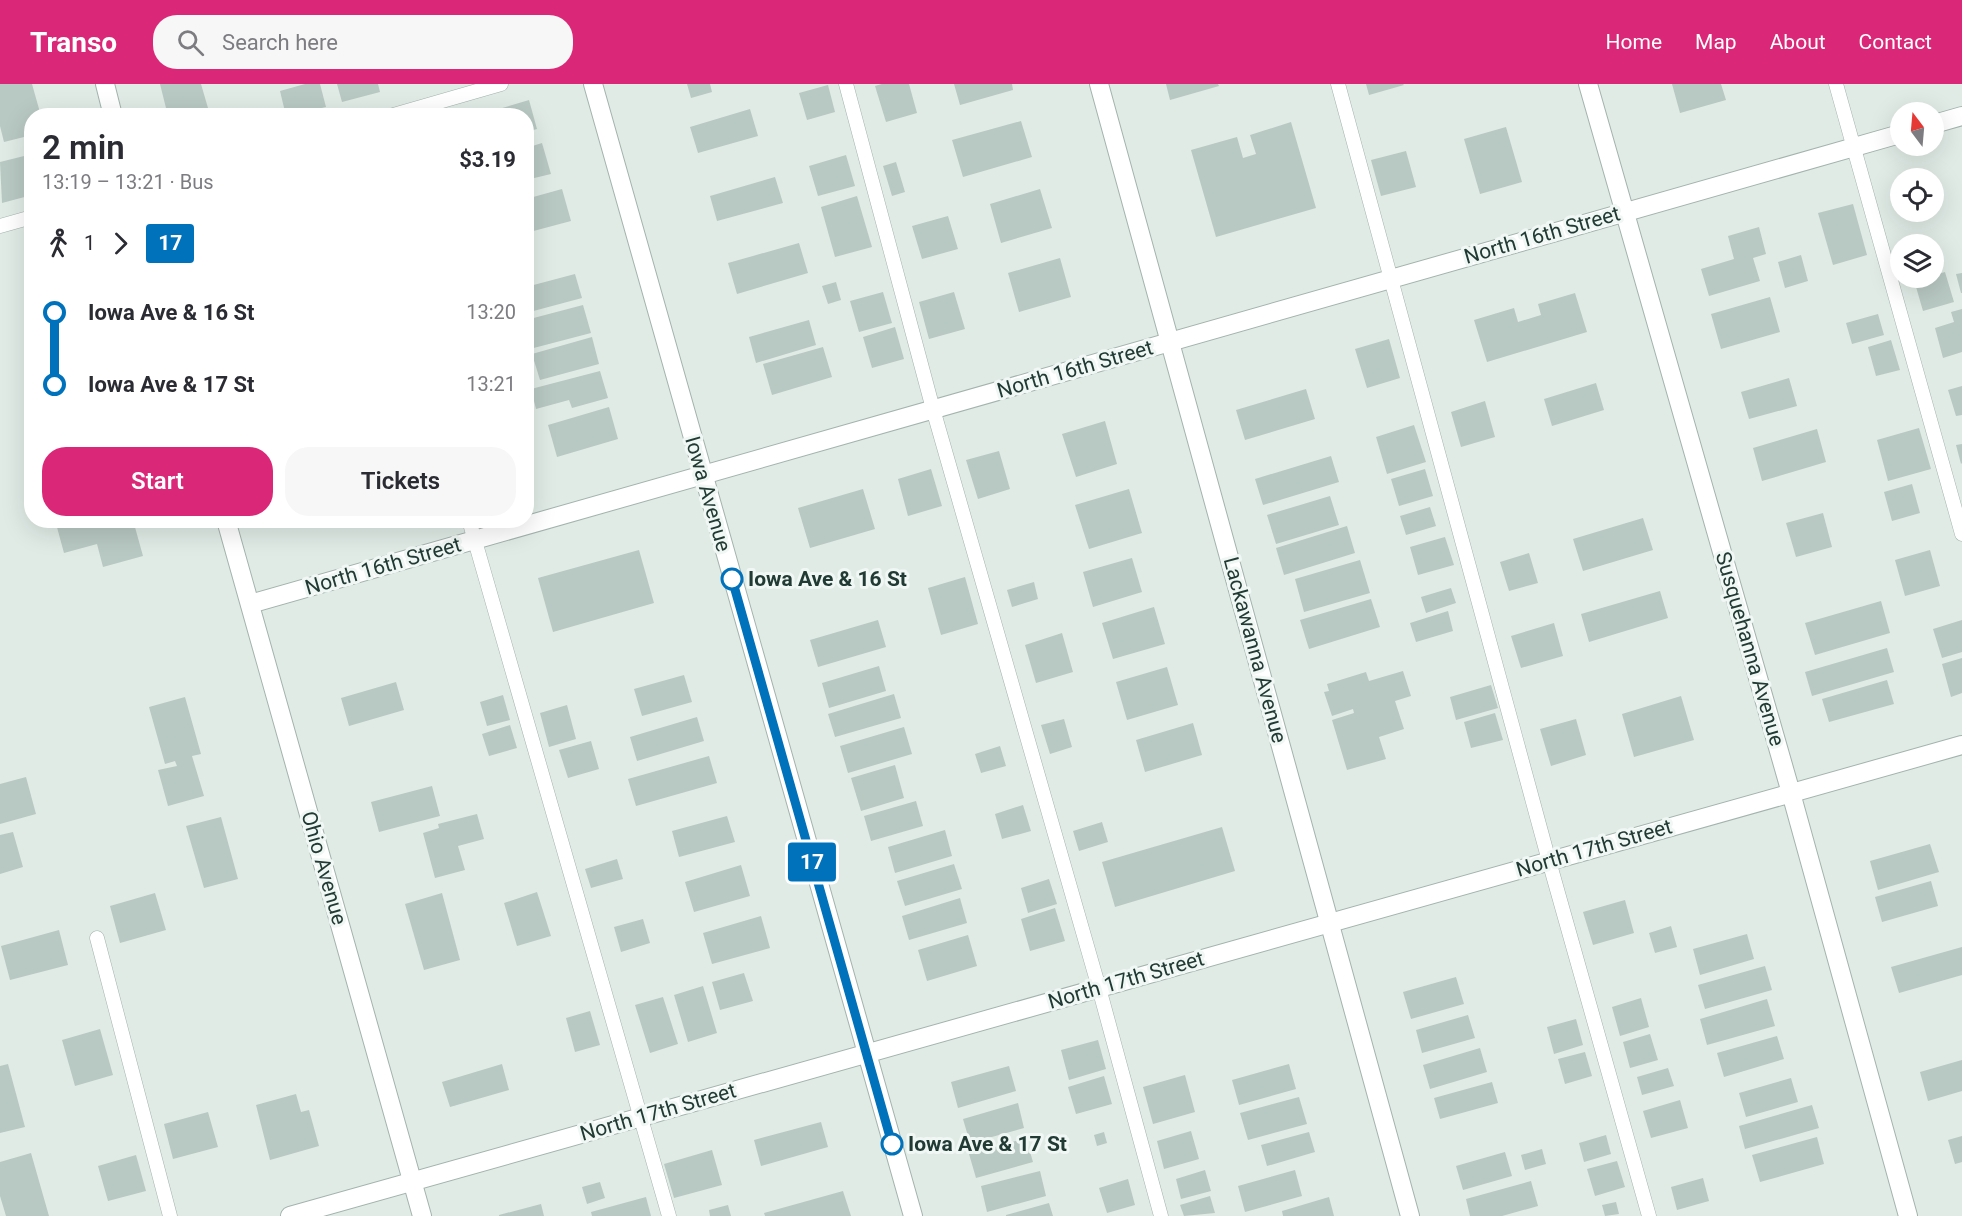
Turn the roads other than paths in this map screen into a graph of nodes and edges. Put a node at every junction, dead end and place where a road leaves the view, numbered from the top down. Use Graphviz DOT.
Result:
graph roads {
  1 [pos="105,84"];
  2 [pos="501,84"];
  3 [pos="593,84"];
  4 [pos="846,84"];
  5 [pos="1099,84"];
  6 [pos="1338,84"];
  7 [pos="1588,84"];
  8 [pos="1836,84"];
  9 [pos="111,108"];
  10 [pos="418,108"];
  11 [pos="1962,116"];
  12 [pos="1944,121"];
  13 [pos="1890,137"];
  14 [pos="1854,148"];
  15 [pos="1624,212"];
  16 [pos="24,219"];
  17 [pos="0,226"];
  18 [pos="1392,278"];
  19 [pos="1172,342"];
  20 [pos="933,409"];
  21 [pos="703,474"];
  22 [pos="534,523"];
  23 [pos="228,528"];
  24 [pos="471,528"];
  25 [pos="516,528"];
  26 [pos="1962,534"];
  27 [pos="474,540"];
  28 [pos="250,604"];
  29 [pos="1962,745"];
  30 [pos="1791,793"];
  31 [pos="1549,861"];
  32 [pos="1329,923"];
  33 [pos="97,938"];
  34 [pos="1099,988"];
  35 [pos="866,1054"];
  36 [pos="642,1117"];
  37 [pos="412,1182"];
  38 [pos="170,1216"];
  39 [pos="290,1216"];
  40 [pos="422,1216"];
  41 [pos="669,1216"];
  42 [pos="913,1216"];
  43 [pos="1161,1216"];
  44 [pos="1410,1216"];
  45 [pos="1649,1216"];
  46 [pos="1908,1216"];
  1 -- 9 [label="street"];
  2 -- 10 [label="lane"];
  3 -- 21 [label="street, Iowa Avenue"];
  4 -- 20 [label="lane"];
  5 -- 19 [label="street, Lackawanna Avenue"];
  6 -- 18 [label="lane"];
  7 -- 15 [label="street, Susquehanna Avenue"];
  8 -- 14 [label="lane"];
  11 -- 12 [label="street"];
  13 -- 14 [label="street, North 16th Street"];
  14 -- 15 [label="street, North 16th Street"];
  14 -- 26 [label="lane"];
  15 -- 18 [label="street, North 16th Street"];
  15 -- 30 [label="street, Susquehanna Avenue"];
  16 -- 17 [label="lane"];
  18 -- 19 [label="street, North 16th Street"];
  18 -- 31 [label="lane"];
  19 -- 20 [label="street, North 16th Street"];
  19 -- 32 [label="street, Lackawanna Avenue"];
  20 -- 21 [label="street, North 16th Street"];
  20 -- 34 [label="lane"];
  21 -- 22 [label="street, North 16th Street"];
  21 -- 35 [label="street, Iowa Avenue"];
  23 -- 28 [label="street, Ohio Avenue"];
  24 -- 27 [label="lane"];
  25 -- 27 [label="street, North 16th Street"];
  27 -- 28 [label="street, North 16th Street"];
  27 -- 36 [label="lane"];
  28 -- 37 [label="street, Ohio Avenue"];
  29 -- 30 [label="street, North 17th Street"];
  30 -- 31 [label="street, North 17th Street"];
  30 -- 46 [label="street, Susquehanna Avenue"];
  31 -- 32 [label="street, North 17th Street"];
  31 -- 45 [label="lane"];
  32 -- 34 [label="street, North 17th Street"];
  32 -- 44 [label="street, Lackawanna Avenue"];
  33 -- 38 [label="lane"];
  34 -- 35 [label="street, North 17th Street"];
  34 -- 43 [label="lane"];
  35 -- 36 [label="street, North 17th Street"];
  35 -- 42 [label="street, Iowa Avenue"];
  36 -- 37 [label="street, North 17th Street"];
  36 -- 41 [label="lane"];
  37 -- 39 [label="street, North 17th Street"];
  37 -- 40 [label="street, Ohio Avenue"];
}
